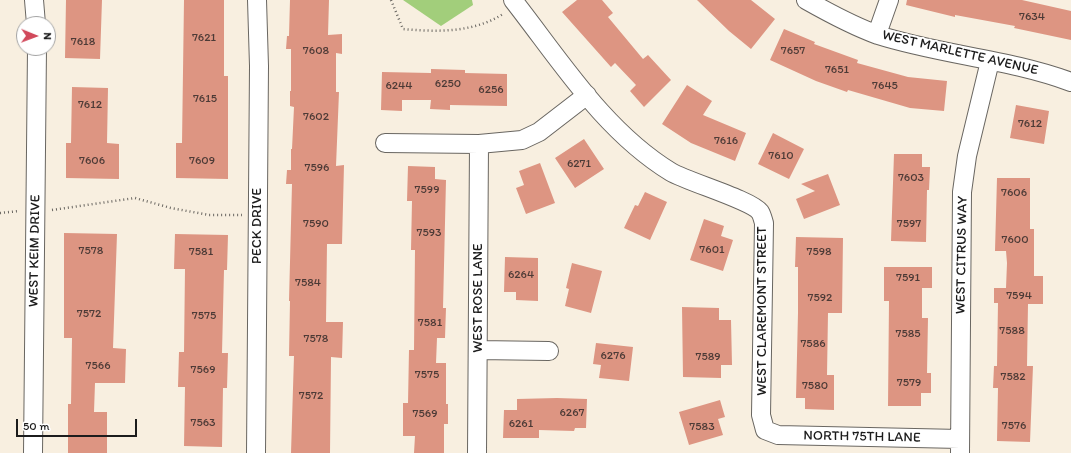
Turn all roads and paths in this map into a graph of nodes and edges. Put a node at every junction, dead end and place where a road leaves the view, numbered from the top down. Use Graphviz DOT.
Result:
graph roads {
  1 [pos="34,0"];
  2 [pos="257,0"];
  3 [pos="391,0"];
  4 [pos="806,0"];
  5 [pos="889,0"];
  6 [pos="515,3"];
  7 [pos="35,16"];
  8 [pos="877,34"];
  9 [pos="37,56"];
  10 [pos="990,61"];
  11 [pos="1071,82"];
  12 [pos="587,96"];
  13 [pos="385,143"];
  14 [pos="478,144"];
  15 [pos="52,210"];
  16 [pos="20,211"];
  17 [pos="0,213"];
  18 [pos="258,215"];
  19 [pos="478,350"];
  20 [pos="548,351"];
  21 [pos="766,430"];
  22 [pos="960,446"];
  23 [pos="33,453"];
  24 [pos="256,453"];
  25 [pos="477,453"];
  1 -- 7 [label="street"];
  2 -- 18 [label="street, PECK DRIVE"];
  3 -- 6 [label="path"];
  4 -- 8 [label="street, WEST MARLETTE AVENUE"];
  5 -- 8 [label="street"];
  6 -- 12 [label="street, WEST CLAREMONT STREET"];
  8 -- 10 [label="street, WEST MARLETTE AVENUE"];
  9 -- 23 [label="street, WEST KEIM DRIVE"];
  10 -- 11 [label="street, WEST MARLETTE AVENUE"];
  10 -- 22 [label="street, WEST CITRUS WAY"];
  12 -- 14 [label="street"];
  12 -- 21 [label="street, WEST CLAREMONT STREET"];
  13 -- 14 [label="street"];
  14 -- 19 [label="street, WEST ROSE LANE"];
  15 -- 18 [label="path"];
  16 -- 17 [label="path"];
  18 -- 24 [label="street, PECK DRIVE"];
  19 -- 20 [label="street"];
  19 -- 25 [label="street, WEST ROSE LANE"];
  21 -- 22 [label="street, NORTH 75TH LANE"];
}
